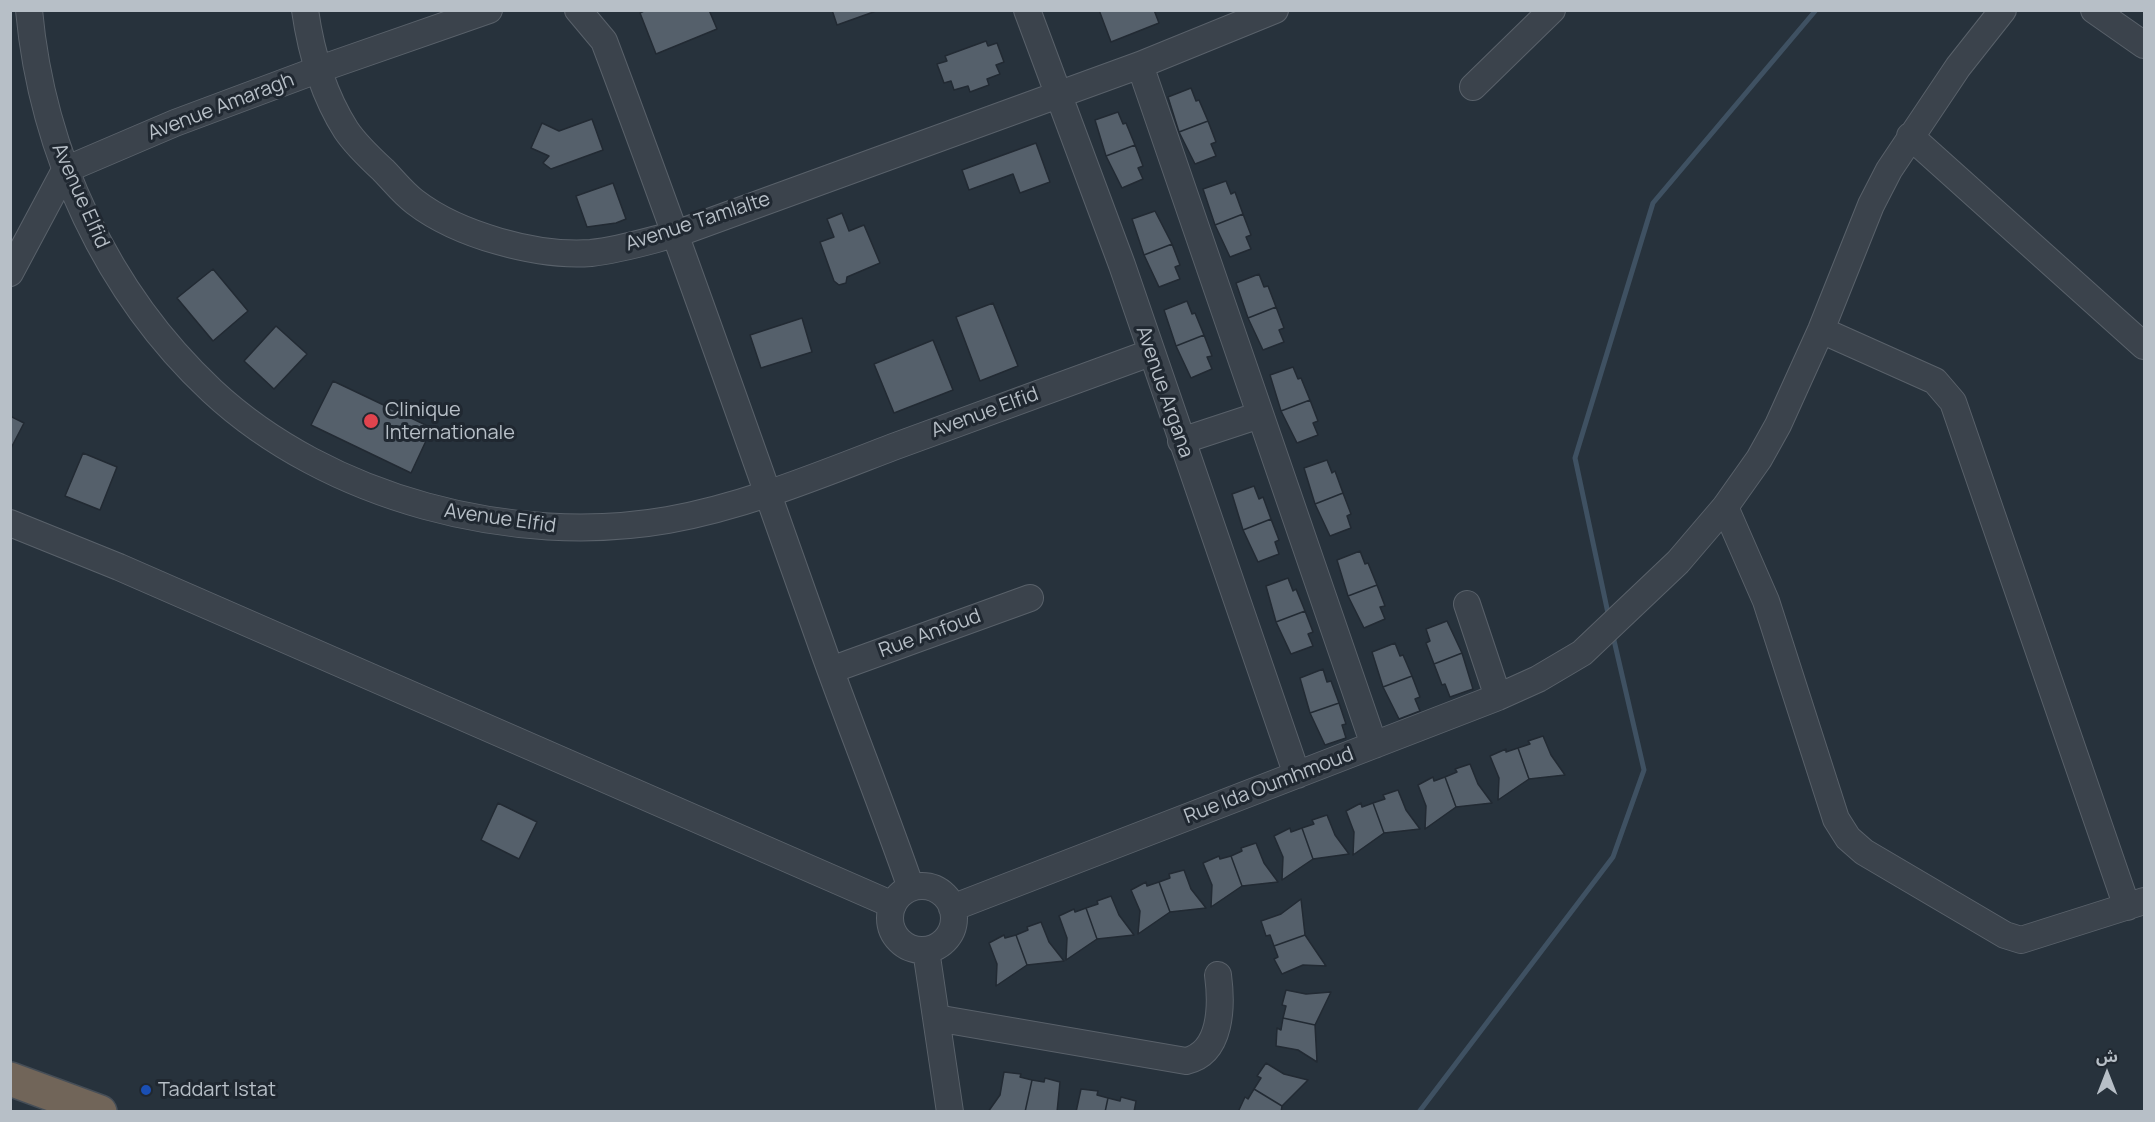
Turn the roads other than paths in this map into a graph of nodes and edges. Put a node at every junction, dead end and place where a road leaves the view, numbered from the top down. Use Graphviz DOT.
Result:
graph roads {
  1 [pos="29,10"];
  2 [pos="305,10"];
  3 [pos="489,10"];
  4 [pos="578,10"];
  5 [pos="603,10"];
  6 [pos="1027,10"];
  7 [pos="1275,10"];
  8 [pos="1552,10"];
  9 [pos="2003,10"];
  10 [pos="2094,10"];
  11 [pos="604,41"];
  12 [pos="2145,45"];
  13 [pos="1140,65"];
  14 [pos="318,69"];
  15 [pos="1473,87"];
  16 [pos="1058,95"];
  17 [pos="1910,136"];
  18 [pos="65,170"];
  19 [pos="676,234"];
  20 [pos="10,273"];
  21 [pos="1821,330"];
  22 [pos="2145,346"];
  23 [pos="1150,353"];
  24 [pos="1260,415"];
  25 [pos="1181,441"];
  26 [pos="768,494"];
  27 [pos="1725,507"];
  28 [pos="10,523"];
  29 [pos="1030,598"];
  30 [pos="1467,604"];
  31 [pos="831,670"];
  32 [pos="1498,697"];
  33 [pos="1374,745"];
  34 [pos="1298,775"];
  35 [pos="902,897"];
  36 [pos="2136,904"];
  37 [pos="952,908"];
  38 [pos="926,950"];
  39 [pos="1218,975"];
  40 [pos="936,1018"];
  41 [pos="10,1079"];
  42 [pos="100,1112"];
  43 [pos="950,1112"];
  1 -- 18 [label="street, Avenue Elfid"];
  2 -- 14 [label="street, Avenue Tamlalte"];
  3 -- 14 [label="street, Avenue Amaragh"];
  4 -- 11 [label="street"];
  5 -- 11 [label="street"];
  6 -- 16 [label="street, Avenue Argana"];
  7 -- 13 [label="street, Avenue Tamlalte"];
  8 -- 15 [label="street"];
  9 -- 17 [label="street, Rue Ida Oumhmoud"];
  10 -- 12 [label="street"];
  11 -- 19 [label="street"];
  13 -- 16 [label="street, Avenue Tamlalte"];
  13 -- 24 [label="street"];
  14 -- 18 [label="street, Avenue Amaragh"];
  14 -- 19 [label="street, Avenue Tamlalte"];
  16 -- 19 [label="street, Avenue Tamlalte"];
  16 -- 23 [label="street, Avenue Argana"];
  17 -- 21 [label="street, Rue Ida Oumhmoud"];
  17 -- 22 [label="street"];
  18 -- 20 [label="street"];
  18 -- 26 [label="street, Avenue Elfid"];
  19 -- 26 [label="street"];
  21 -- 27 [label="street, Rue Ida Oumhmoud"];
  21 -- 36 [label="street"];
  23 -- 25 [label="street, Avenue Argana"];
  23 -- 26 [label="street, Avenue Elfid"];
  24 -- 25 [label="street"];
  24 -- 33 [label="street"];
  25 -- 34 [label="street, Avenue Argana"];
  26 -- 31 [label="street"];
  27 -- 32 [label="street, Rue Ida Oumhmoud"];
  27 -- 36 [label="street"];
  28 -- 35 [label="street"];
  29 -- 31 [label="street, Rue Anfoud"];
  30 -- 32 [label="street"];
  31 -- 35 [label="street"];
  32 -- 33 [label="street, Rue Ida Oumhmoud"];
  33 -- 34 [label="street, Rue Ida Oumhmoud"];
  34 -- 37 [label="street, Rue Ida Oumhmoud"];
  35 -- 37 [label="street"];
  35 -- 38 [label="street"];
  37 -- 38 [label="street"];
  38 -- 40 [label="street"];
  39 -- 40 [label="street"];
  40 -- 43 [label="street"];
  41 -- 42 [label="highway"];
}
